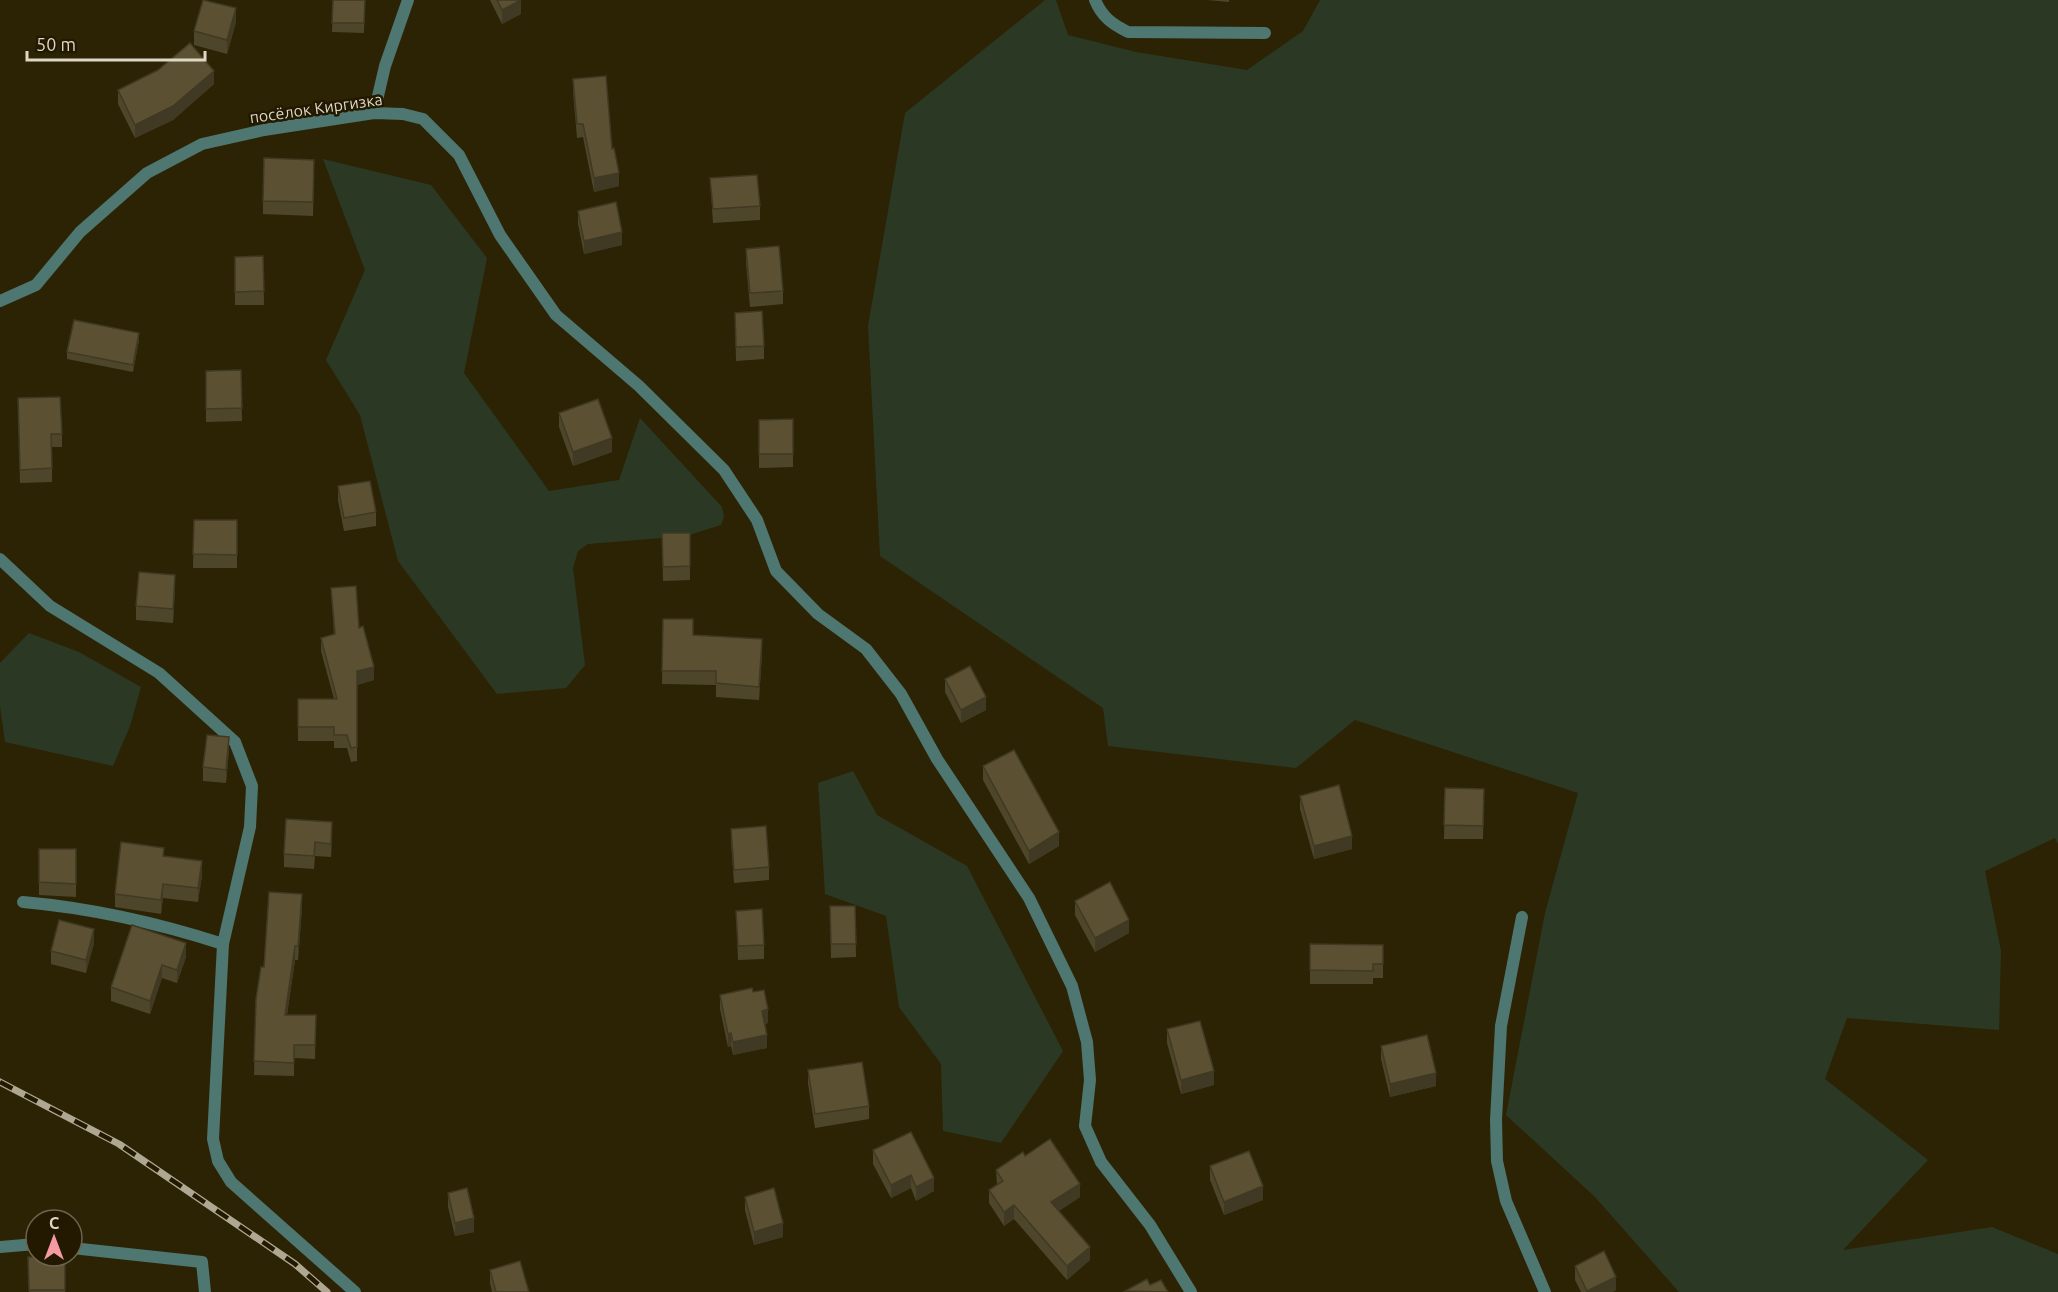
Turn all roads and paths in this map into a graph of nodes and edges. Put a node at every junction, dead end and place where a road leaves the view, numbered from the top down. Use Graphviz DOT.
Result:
graph roads {
  1 [pos="408,0"];
  2 [pos="1095,0"];
  3 [pos="1265,33"];
  4 [pos="374,113"];
  5 [pos="0,301"];
  6 [pos="0,559"];
  7 [pos="23,902"];
  8 [pos="1522,917"];
  9 [pos="224,944"];
  10 [pos="24,1245"];
  11 [pos="0,1247"];
  12 [pos="84,1249"];
  13 [pos="205,1292"];
  14 [pos="355,1292"];
  15 [pos="1191,1292"];
  16 [pos="1545,1292"];
  1 -- 4 [label="street"];
  2 -- 3 [label="street"];
  4 -- 5 [label="street, посёлок Киргизка"];
  4 -- 15 [label="street, посёлок Киргизка"];
  6 -- 9 [label="street"];
  7 -- 9 [label="street"];
  8 -- 16 [label="street"];
  9 -- 14 [label="street"];
  10 -- 11 [label="street"];
  12 -- 13 [label="street"];
}
